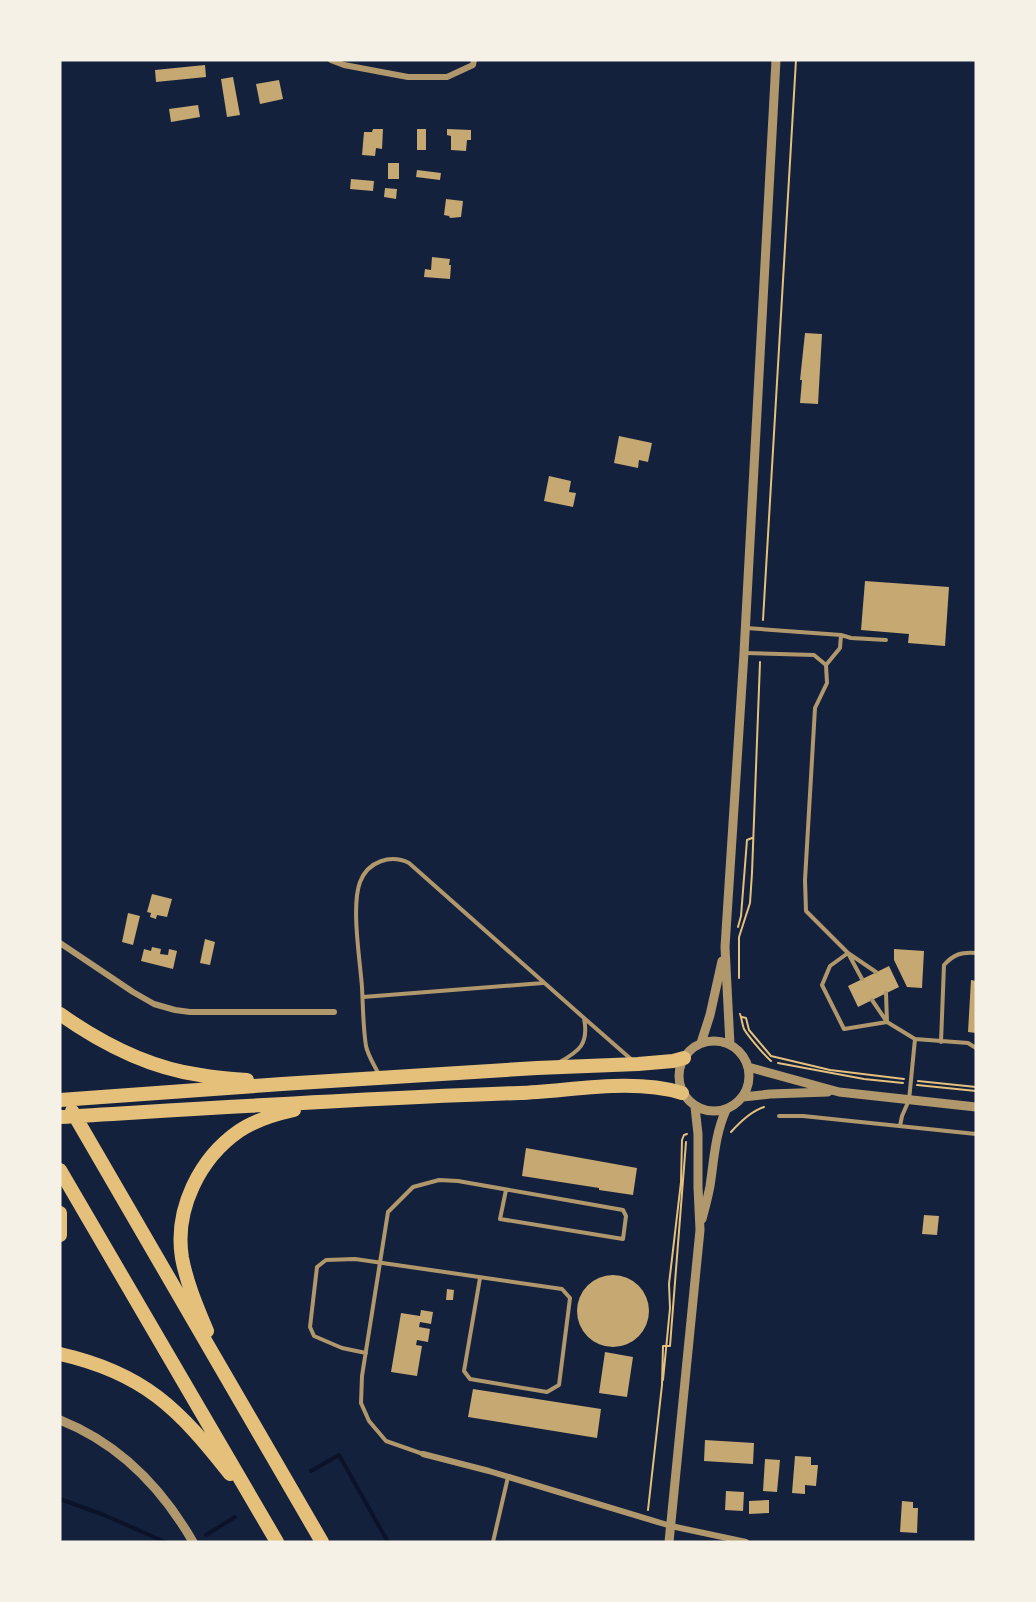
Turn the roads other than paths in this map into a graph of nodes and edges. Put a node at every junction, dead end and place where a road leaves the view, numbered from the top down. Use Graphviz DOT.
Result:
graph roads {
  1 [pos="331,60"];
  2 [pos="474,60"];
  3 [pos="776,60"];
  4 [pos="745,628"];
  5 [pos="841,635"];
  6 [pos="886,640"];
  7 [pos="744,653"];
  8 [pos="826,665"];
  9 [pos="60,943"];
  10 [pos="725,947"];
  11 [pos="848,953"];
  12 [pos="976,953"];
  13 [pos="876,972"];
  14 [pos="862,979"];
  15 [pos="544,983"];
  16 [pos="886,993"];
  17 [pos="363,997"];
  18 [pos="872,1000"];
  19 [pos="334,1012"];
  20 [pos="60,1014"];
  21 [pos="584,1018"];
  22 [pos="887,1022"];
  23 [pos="915,1039"];
  24 [pos="941,1042"];
  25 [pos="701,1043"];
  26 [pos="730,1045"];
  27 [pos="976,1048"];
  28 [pos="684,1058"];
  29 [pos="638,1064"];
  30 [pos="748,1067"];
  31 [pos="549,1068"];
  32 [pos="381,1079"];
  33 [pos="282,1083"];
  34 [pos="60,1091"];
  35 [pos="839,1092"];
  36 [pos="682,1093"];
  37 [pos="742,1097"];
  38 [pos="60,1100"];
  39 [pos="909,1100"];
  40 [pos="336,1101"];
  41 [pos="695,1107"];
  42 [pos="976,1107"];
  43 [pos="726,1110"];
  44 [pos="780,1116"];
  45 [pos="60,1117"];
  46 [pos="900,1126"];
  47 [pos="976,1134"];
  48 [pos="60,1170"];
  49 [pos="506,1190"];
  50 [pos="60,1213"];
  51 [pos="700,1230"];
  52 [pos="60,1235"];
  53 [pos="380,1263"];
  54 [pos="480,1278"];
  55 [pos="366,1353"];
  56 [pos="60,1354"];
  57 [pos="225,1375"];
  58 [pos="60,1420"];
  59 [pos="423,1454"];
  60 [pos="508,1477"];
  61 [pos="260,1514"];
  62 [pos="671,1526"];
  63 [pos="192,1542"];
  64 [pos="277,1542"];
  65 [pos="322,1542"];
  66 [pos="493,1542"];
  67 [pos="669,1542"];
  68 [pos="746,1542"];
  1 -- 2 [label="street"];
  3 -- 4 [label="street"];
  4 -- 5 [label="lane"];
  4 -- 7 [label="street"];
  5 -- 6 [label="lane"];
  5 -- 8 [label="lane"];
  7 -- 8 [label="lane"];
  7 -- 10 [label="street"];
  8 -- 11 [label="lane"];
  9 -- 19 [label="street"];
  10 -- 25 [label="street"];
  10 -- 26 [label="street"];
  11 -- 13 [label="lane"];
  11 -- 14 [label="lane"];
  11 -- 22 [label="lane"];
  12 -- 24 [label="lane"];
  15 -- 17 [label="lane"];
  15 -- 17 [label="lane"];
  15 -- 21 [label="lane"];
  16 -- 22 [label="lane"];
  17 -- 32 [label="lane"];
  18 -- 22 [label="lane"];
  20 -- 33 [label="highway"];
  21 -- 29 [label="lane"];
  21 -- 31 [label="lane"];
  22 -- 23 [label="lane"];
  23 -- 24 [label="lane"];
  23 -- 39 [label="lane"];
  24 -- 27 [label="lane"];
  25 -- 26 [label="street"];
  25 -- 28 [label="street"];
  26 -- 30 [label="street"];
  28 -- 29 [label="highway"];
  28 -- 36 [label="street"];
  29 -- 31 [label="highway"];
  30 -- 35 [label="street"];
  30 -- 37 [label="street"];
  31 -- 32 [label="highway"];
  32 -- 33 [label="highway"];
  33 -- 38 [label="highway"];
  34 -- 57 [label="highway"];
  35 -- 37 [label="street"];
  35 -- 39 [label="street"];
  36 -- 40 [label="highway"];
  36 -- 41 [label="street"];
  37 -- 43 [label="street"];
  39 -- 42 [label="street"];
  39 -- 46 [label="lane"];
  40 -- 45 [label="highway"];
  40 -- 57 [label="highway"];
  41 -- 43 [label="street"];
  41 -- 51 [label="street"];
  43 -- 51 [label="street"];
  44 -- 46 [label="lane"];
  46 -- 47 [label="lane"];
  48 -- 61 [label="highway"];
  49 -- 49 [label="lane"];
  49 -- 53 [label="lane"];
  50 -- 52 [label="highway"];
  51 -- 62 [label="street"];
  53 -- 54 [label="lane"];
  53 -- 55 [label="lane"];
  53 -- 55 [label="lane"];
  54 -- 54 [label="lane"];
  55 -- 59 [label="lane"];
  56 -- 61 [label="highway"];
  57 -- 65 [label="highway"];
  58 -- 63 [label="street"];
  59 -- 60 [label="street"];
  60 -- 62 [label="street"];
  60 -- 66 [label="lane"];
  61 -- 64 [label="highway"];
  62 -- 67 [label="street"];
  62 -- 68 [label="street"];
}
